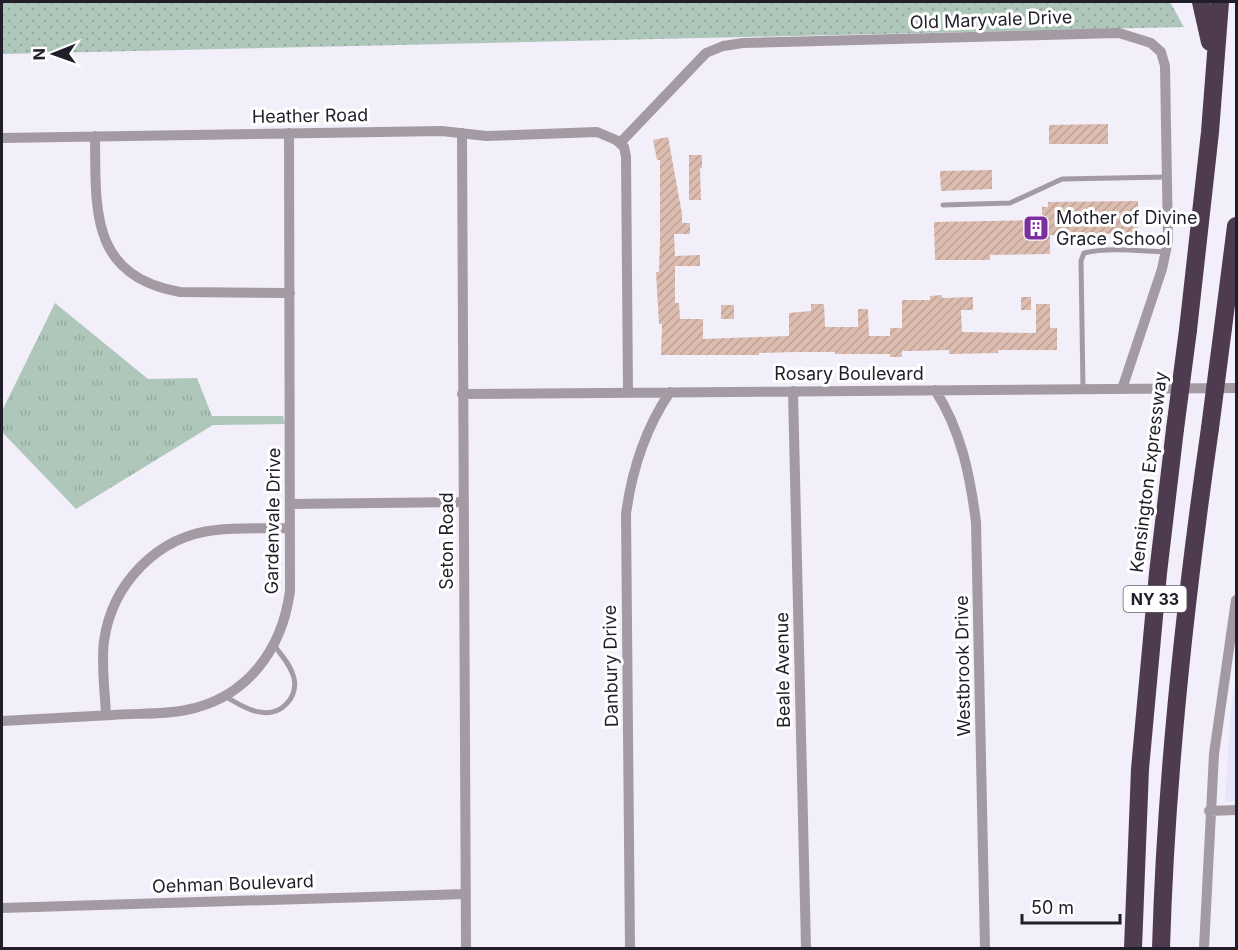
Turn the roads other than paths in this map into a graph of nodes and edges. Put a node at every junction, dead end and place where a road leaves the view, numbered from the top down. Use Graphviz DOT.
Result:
graph roads {
  1 [pos="1201,2"];
  2 [pos="1220,2"];
  3 [pos="1215,71"];
  4 [pos="290,133"];
  5 [pos="462,133"];
  6 [pos="95,136"];
  7 [pos="2,138"];
  8 [pos="618,142"];
  9 [pos="1166,177"];
  10 [pos="943,206"];
  11 [pos="1236,226"];
  12 [pos="1165,252"];
  13 [pos="290,293"];
  14 [pos="1236,388"];
  15 [pos="1083,389"];
  16 [pos="1122,389"];
  17 [pos="936,390"];
  18 [pos="794,391"];
  19 [pos="628,392"];
  20 [pos="670,392"];
  21 [pos="462,394"];
  22 [pos="463,502"];
  23 [pos="290,504"];
  24 [pos="290,528"];
  25 [pos="1236,600"];
  26 [pos="274,645"];
  27 [pos="224,696"];
  28 [pos="106,715"];
  29 [pos="2,721"];
  30 [pos="1236,810"];
  31 [pos="1209,811"];
  32 [pos="466,894"];
  33 [pos="2,908"];
  34 [pos="466,948"];
  35 [pos="630,948"];
  36 [pos="806,948"];
  37 [pos="985,948"];
  38 [pos="1133,948"];
  39 [pos="1161,948"];
  40 [pos="1204,948"];
  1 -- 3 [label="highway"];
  2 -- 3 [label="highway, Kensington Expressway / NY 33"];
  3 -- 38 [label="highway, Kensington Expressway / NY 33, bridge"];
  4 -- 5 [label="street, Heather Road"];
  4 -- 6 [label="street, Heather Road"];
  4 -- 13 [label="street, Gardenvale Drive"];
  5 -- 8 [label="street, Heather Road"];
  5 -- 21 [label="street, Seton Road"];
  6 -- 7 [label="street, Heather Road"];
  6 -- 13 [label="street"];
  8 -- 9 [label="street, Old Maryvale Drive"];
  8 -- 19 [label="street"];
  9 -- 10 [label="lane"];
  9 -- 12 [label="street, Old Maryvale Drive"];
  11 -- 39 [label="highway, NY 33, bridge"];
  12 -- 15 [label="lane"];
  12 -- 16 [label="street, Old Maryvale Drive"];
  13 -- 23 [label="street, Gardenvale Drive"];
  14 -- 16 [label="street, Rosary Boulevard"];
  15 -- 16 [label="street, Rosary Boulevard"];
  15 -- 17 [label="street, Rosary Boulevard"];
  17 -- 18 [label="street, Rosary Boulevard"];
  17 -- 37 [label="street, Westbrook Drive"];
  18 -- 20 [label="street, Rosary Boulevard"];
  18 -- 36 [label="street, Beale Avenue"];
  19 -- 20 [label="street, Rosary Boulevard"];
  19 -- 21 [label="street, Rosary Boulevard"];
  20 -- 35 [label="street, Danbury Drive"];
  21 -- 22 [label="street, Seton Road"];
  22 -- 23 [label="street"];
  22 -- 32 [label="street, Seton Road"];
  23 -- 24 [label="street, Gardenvale Drive"];
  24 -- 26 [label="street, Gardenvale Drive"];
  24 -- 28 [label="street"];
  25 -- 31 [label="street"];
  26 -- 27 [label="street, Gardenvale Drive"];
  26 -- 27 [label="lane"];
  27 -- 28 [label="street, Gardenvale Drive"];
  28 -- 29 [label="street, Gardenvale Drive"];
  30 -- 31 [label="street"];
  31 -- 40 [label="street"];
  32 -- 33 [label="street, Oehman Boulevard"];
  32 -- 34 [label="street, Seton Road"];
}
